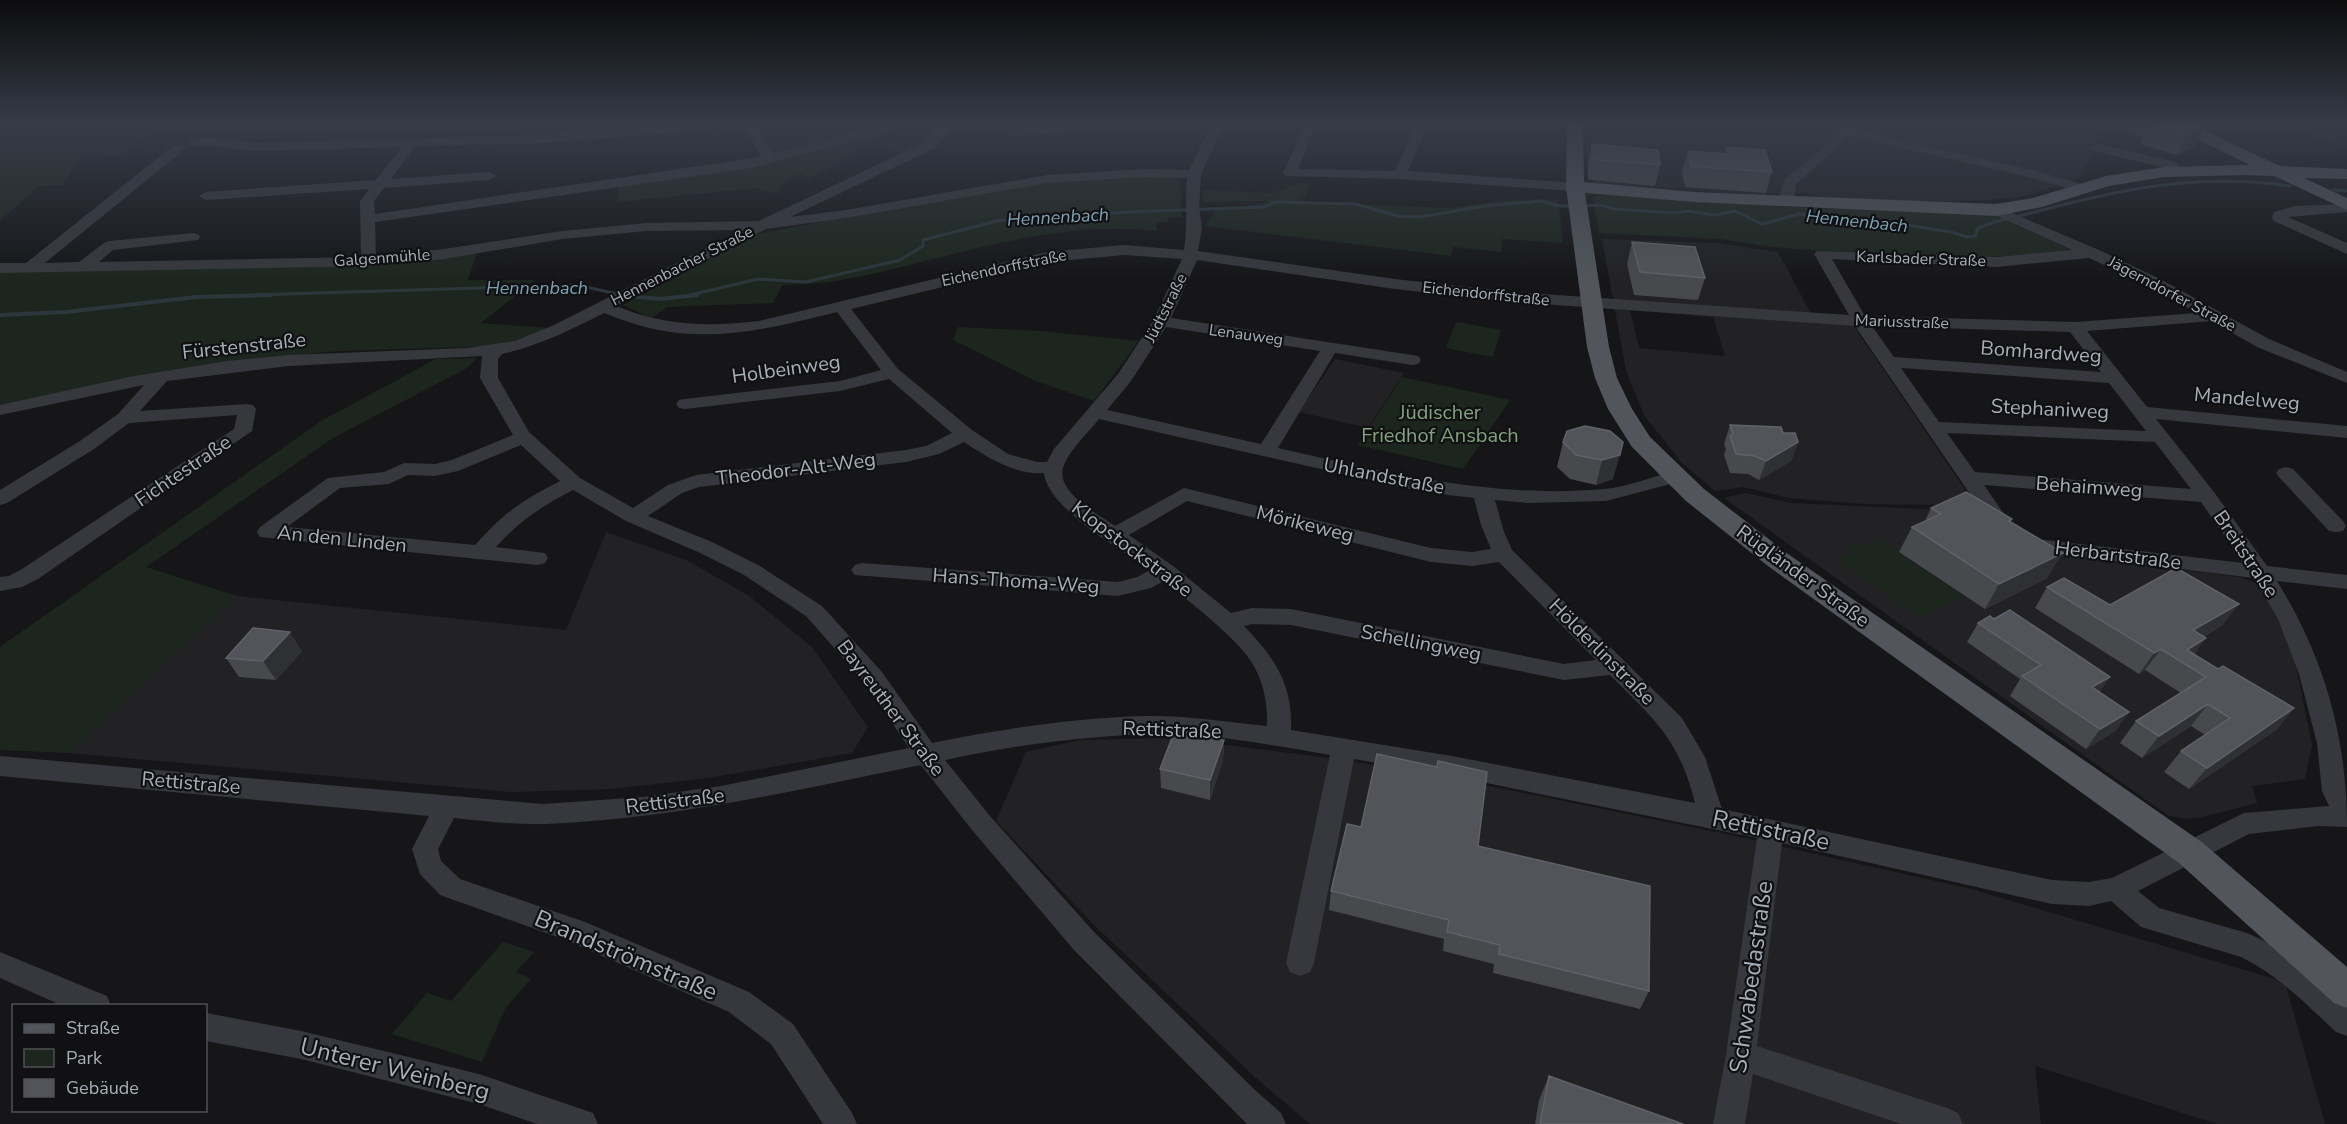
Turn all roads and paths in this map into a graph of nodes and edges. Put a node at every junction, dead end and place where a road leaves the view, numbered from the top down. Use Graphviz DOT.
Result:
graph roads {
  1 [pos="143,176"];
  2 [pos="385,176"];
  3 [pos="482,176"];
  4 [pos="658,176"];
  5 [pos="872,176"];
  6 [pos="1089,176"];
  7 [pos="1194,176"];
  8 [pos="1411,176"];
  9 [pos="1575,176"];
  10 [pos="1796,176"];
  11 [pos="2040,176"];
  12 [pos="2138,176"];
  13 [pos="2287,176"];
  14 [pos="380,183"];
  15 [pos="2080,188"];
  16 [pos="206,196"];
  17 [pos="1576,199"];
  18 [pos="1788,202"];
  19 [pos="2347,206"];
  20 [pos="800,215"];
  21 [pos="2008,216"];
  22 [pos="368,219"];
  23 [pos="762,225"];
  24 [pos="193,237"];
  25 [pos="2347,249"];
  26 [pos="2095,253"];
  27 [pos="1191,255"];
  28 [pos="369,261"];
  29 [pos="0,268"];
  30 [pos="29,268"];
  31 [pos="81,268"];
  32 [pos="1591,303"];
  33 [pos="841,306"];
  34 [pos="604,307"];
  35 [pos="2213,316"];
  36 [pos="1161,321"];
  37 [pos="1860,321"];
  38 [pos="2075,327"];
  39 [pos="1330,346"];
  40 [pos="496,350"];
  41 [pos="1413,360"];
  42 [pos="1890,362"];
  43 [pos="892,373"];
  44 [pos="161,377"];
  45 [pos="2116,378"];
  46 [pos="2347,378"];
  47 [pos="685,404"];
  48 [pos="0,410"];
  49 [pos="2144,412"];
  50 [pos="1095,413"];
  51 [pos="124,418"];
  52 [pos="1934,426"];
  53 [pos="2347,432"];
  54 [pos="965,434"];
  55 [pos="523,437"];
  56 [pos="2163,437"];
  57 [pos="1266,452"];
  58 [pos="1053,467"];
  59 [pos="2286,473"];
  60 [pos="1675,477"];
  61 [pos="1971,478"];
  62 [pos="573,482"];
  63 [pos="1483,493"];
  64 [pos="2207,496"];
  65 [pos="0,499"];
  66 [pos="633,517"];
  67 [pos="2343,531"];
  68 [pos="1116,534"];
  69 [pos="480,553"];
  70 [pos="1504,554"];
  71 [pos="538,558"];
  72 [pos="862,570"];
  73 [pos="1166,571"];
  74 [pos="2260,571"];
  75 [pos="2347,582"];
  76 [pos="0,584"];
  77 [pos="1227,622"];
  78 [pos="1614,666"];
  79 [pos="1279,737"];
  80 [pos="1344,747"];
  81 [pos="927,755"];
  82 [pos="0,766"];
  83 [pos="447,807"];
  84 [pos="1711,817"];
  85 [pos="2347,817"];
  86 [pos="1770,830"];
  87 [pos="2191,853"];
  88 [pos="2116,890"];
  89 [pos="1300,963"];
  90 [pos="0,965"];
  91 [pos="2347,991"];
  92 [pos="95,1004"];
  93 [pos="2347,1022"];
  94 [pos="207,1027"];
  95 [pos="1741,1055"];
  96 [pos="582,1124"];
  97 [pos="841,1124"];
  98 [pos="1270,1124"];
  99 [pos="1730,1124"];
  100 [pos="1947,1124"];
  1 -- 30 [label="street"];
  2 -- 14 [label="street"];
  3 -- 14 [label="street"];
  4 -- 22 [label="street"];
  5 -- 20 [label="street"];
  6 -- 20 [label="street, Hennenbacher Straße"];
  7 -- 27 [label="street, Jüdtstraße"];
  8 -- 17 [label="street"];
  9 -- 17 [label="main road, Rügländer Straße"];
  10 -- 18 [label="street"];
  11 -- 15 [label="street"];
  12 -- 15 [label="main road"];
  13 -- 19 [label="main road"];
  14 -- 16 [label="street"];
  14 -- 22 [label="street"];
  15 -- 21 [label="main road"];
  17 -- 18 [label="main road"];
  17 -- 32 [label="main road, Rügländer Straße"];
  18 -- 21 [label="main road"];
  19 -- 25 [label="street"];
  20 -- 23 [label="street, Hennenbacher Straße"];
  21 -- 26 [label="street, Jägerndorfer Straße"];
  22 -- 28 [label="street"];
  23 -- 28 [label="street, Galgenmühle"];
  23 -- 34 [label="street, Hennenbacher Straße"];
  24 -- 31 [label="street"];
  26 -- 35 [label="street, Jägerndorfer Straße"];
  26 -- 37 [label="street, Karlsbader Straße"];
  27 -- 32 [label="street, Eichendorffstraße"];
  27 -- 33 [label="street, Eichendorffstraße"];
  27 -- 36 [label="street, Jüdtstraße"];
  28 -- 31 [label="street, Galgenmühle"];
  29 -- 30 [label="street, Galgenmühle"];
  30 -- 31 [label="street, Galgenmühle"];
  32 -- 37 [label="street, Mariusstraße"];
  32 -- 60 [label="main road, Rügländer Straße"];
  33 -- 34 [label="street, Eichendorffstraße"];
  33 -- 43 [label="street"];
  34 -- 40 [label="street, Hennenbacher Straße"];
  35 -- 38 [label="street, Mariusstraße"];
  35 -- 46 [label="street, Jägerndorfer Straße"];
  36 -- 39 [label="street, Lenauweg"];
  36 -- 50 [label="street, Jüdtstraße"];
  37 -- 38 [label="street, Mariusstraße"];
  37 -- 42 [label="street, Herbartstraße"];
  38 -- 45 [label="street, Breitstraße"];
  39 -- 41 [label="street, Lenauweg"];
  39 -- 57 [label="street"];
  40 -- 44 [label="street, Fürstenstraße"];
  40 -- 55 [label="street, Bayreuther Straße"];
  42 -- 45 [label="street, Bomhardweg"];
  42 -- 52 [label="street, Herbartstraße"];
  43 -- 47 [label="street, Holbeinweg"];
  43 -- 54 [label="street"];
  44 -- 48 [label="street, Fürstenstraße"];
  44 -- 51 [label="street"];
  45 -- 49 [label="street, Breitstraße"];
  49 -- 53 [label="street, Mandelweg"];
  49 -- 56 [label="street, Breitstraße"];
  50 -- 57 [label="street, Uhlandstraße"];
  50 -- 58 [label="street, Jüdtstraße"];
  51 -- 65 [label="street"];
  51 -- 76 [label="street, Fichtestraße"];
  52 -- 56 [label="street, Stephaniweg"];
  52 -- 61 [label="street, Herbartstraße"];
  54 -- 58 [label="street"];
  54 -- 66 [label="street, Theodor-Alt-Weg"];
  55 -- 62 [label="street, Bayreuther Straße"];
  55 -- 69 [label="street, An den Linden"];
  56 -- 64 [label="street, Breitstraße"];
  57 -- 63 [label="street, Uhlandstraße"];
  58 -- 68 [label="street, Klopstockstraße"];
  59 -- 67 [label="street"];
  60 -- 63 [label="street, Uhlandstraße"];
  60 -- 87 [label="main road, Rügländer Straße"];
  61 -- 64 [label="street, Behaimweg"];
  61 -- 74 [label="street, Herbartstraße"];
  62 -- 66 [label="street, Bayreuther Straße"];
  62 -- 69 [label="street"];
  63 -- 70 [label="street, Hölderlinstraße"];
  64 -- 74 [label="street, Breitstraße"];
  66 -- 81 [label="street, Bayreuther Straße"];
  68 -- 70 [label="street, Mörikeweg"];
  68 -- 73 [label="street, Klopstockstraße"];
  69 -- 71 [label="street, An den Linden"];
  70 -- 78 [label="street, Hölderlinstraße"];
  72 -- 73 [label="street, Hans-Thoma-Weg"];
  73 -- 77 [label="street, Klopstockstraße"];
  74 -- 75 [label="street, Herbartstraße"];
  74 -- 85 [label="street, Breitstraße"];
  77 -- 78 [label="street, Schellingweg"];
  77 -- 79 [label="street, Klopstockstraße"];
  78 -- 84 [label="street, Hölderlinstraße"];
  79 -- 80 [label="street, Rettistraße"];
  79 -- 81 [label="street, Rettistraße"];
  80 -- 84 [label="street, Rettistraße"];
  80 -- 89 [label="street"];
  81 -- 83 [label="street, Rettistraße"];
  81 -- 98 [label="street, Bayreuther Straße"];
  82 -- 83 [label="street, Rettistraße"];
  83 -- 97 [label="street, Brandströmstraße"];
  84 -- 86 [label="street, Rettistraße"];
  85 -- 87 [label="street, Rettistraße"];
  86 -- 88 [label="street, Rettistraße"];
  86 -- 95 [label="street, Schwabedastraße"];
  87 -- 88 [label="street, Rettistraße"];
  87 -- 91 [label="main road, Rügländer Straße"];
  88 -- 93 [label="street"];
  90 -- 92 [label="street"];
  94 -- 96 [label="street, Unterer Weinberg"];
  95 -- 99 [label="street, Schwabedastraße"];
  95 -- 100 [label="street"];
}
